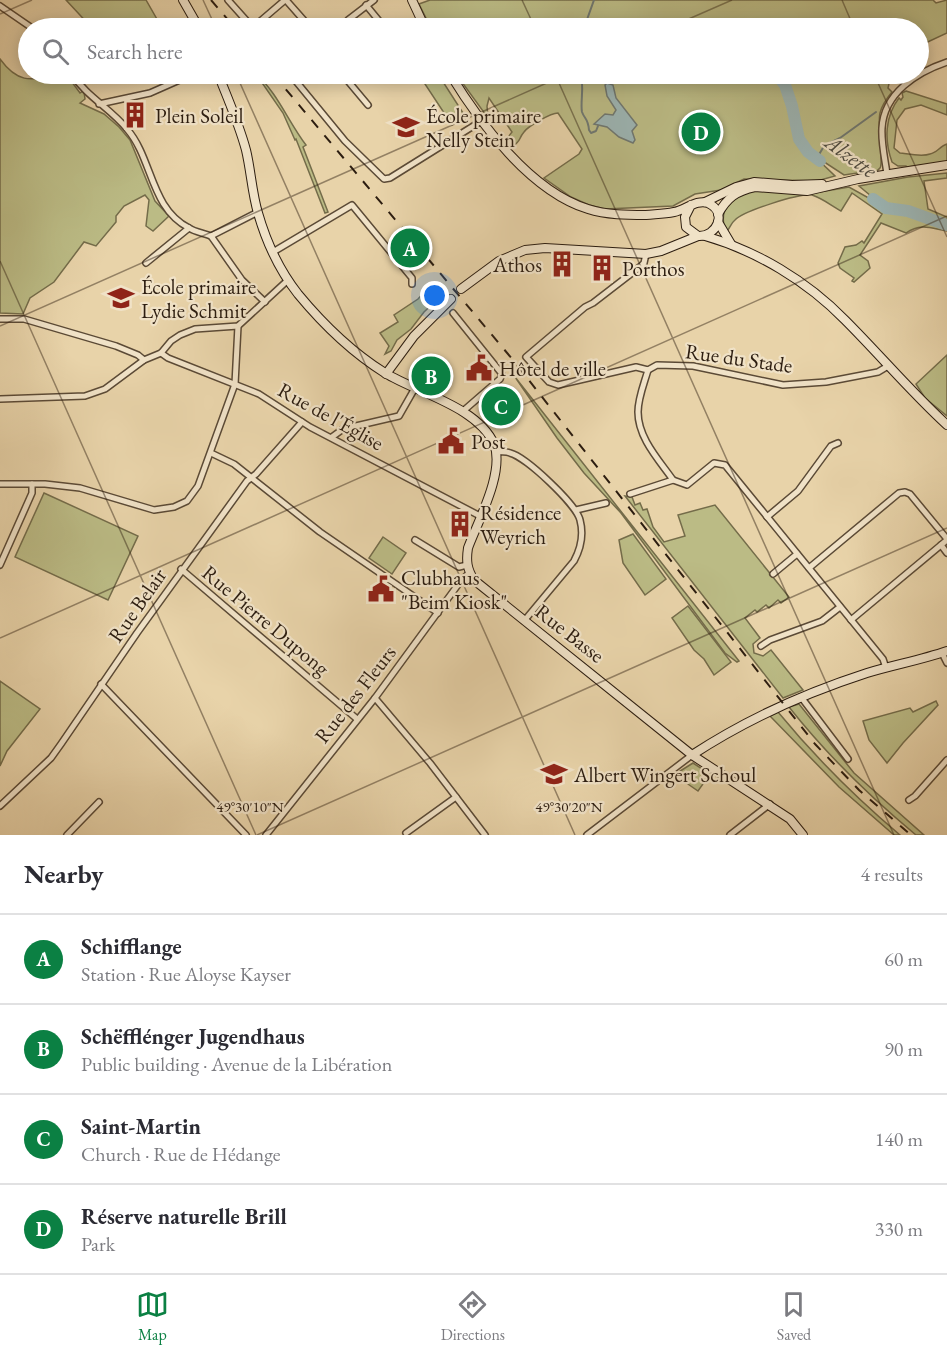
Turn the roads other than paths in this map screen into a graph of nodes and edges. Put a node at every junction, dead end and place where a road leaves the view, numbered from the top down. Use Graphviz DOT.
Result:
graph roads {
  1 [pos="183,0"];
  2 [pos="228,0"];
  3 [pos="273,0"];
  4 [pos="286,0"];
  5 [pos="374,0"];
  6 [pos="412,0"];
  7 [pos="366,5"];
  8 [pos="0,6"];
  9 [pos="278,6"];
  10 [pos="18,18"];
  11 [pos="193,18"];
  12 [pos="247,18"];
  13 [pos="264,18"];
  14 [pos="302,18"];
  15 [pos="350,18"];
  16 [pos="377,18"];
  17 [pos="420,18"];
  18 [pos="947,62"];
  19 [pos="929,70"];
  20 [pos="79,84"];
  21 [pos="170,84"];
  22 [pos="222,84"];
  23 [pos="298,84"];
  24 [pos="350,84"];
  25 [pos="457,84"];
  26 [pos="906,84"];
  27 [pos="99,104"];
  28 [pos="368,105"];
  29 [pos="483,120"];
  30 [pos="947,166"];
  31 [pos="887,174"];
  32 [pos="839,183"];
  33 [pos="705,202"];
  34 [pos="691,206"];
  35 [pos="258,212"];
  36 [pos="661,214"];
  37 [pos="718,218"];
  38 [pos="686,224"];
  39 [pos="189,228"];
  40 [pos="211,236"];
  41 [pos="702,236"];
  42 [pos="731,244"];
  43 [pos="674,245"];
  44 [pos="273,252"];
  45 [pos="646,254"];
  46 [pos="146,263"];
  47 [pos="288,280"];
  48 [pos="412,284"];
  49 [pos="461,289"];
  50 [pos="451,299"];
  51 [pos="265,302"];
  52 [pos="453,313"];
  53 [pos="0,319"];
  54 [pos="238,326"];
  55 [pos="161,353"];
  56 [pos="144,360"];
  57 [pos="888,366"];
  58 [pos="648,370"];
  59 [pos="386,374"];
  60 [pos="235,384"];
  61 [pos="415,388"];
  62 [pos="0,399"];
  63 [pos="462,412"];
  64 [pos="302,422"];
  65 [pos="947,425"];
  66 [pos="332,437"];
  67 [pos="838,443"];
  68 [pos="496,452"];
  69 [pos="210,453"];
  70 [pos="251,477"];
  71 [pos="674,480"];
  72 [pos="0,484"];
  73 [pos="32,484"];
  74 [pos="630,494"];
  75 [pos="606,503"];
  76 [pos="576,510"];
  77 [pos="480,516"];
  78 [pos="767,517"];
  79 [pos="415,540"];
  80 [pos="947,540"];
  81 [pos="941,545"];
  82 [pos="947,553"];
  83 [pos="797,554"];
  84 [pos="0,565"];
  85 [pos="809,568"];
  86 [pos="181,569"];
  87 [pos="468,569"];
  88 [pos="773,574"];
  89 [pos="840,607"];
  90 [pos="438,613"];
  91 [pos="851,620"];
  92 [pos="524,621"];
  93 [pos="761,646"];
  94 [pos="944,652"];
  95 [pos="947,663"];
  96 [pos="886,668"];
  97 [pos="101,684"];
  98 [pos="801,697"];
  99 [pos="375,698"];
  100 [pos="357,719"];
  101 [pos="692,755"];
  102 [pos="848,759"];
  103 [pos="947,760"];
  104 [pos="456,796"];
  105 [pos="909,800"];
  106 [pos="99,802"];
  107 [pos="770,804"];
  108 [pos="0,806"];
  109 [pos="406,833"];
  110 [pos="67,835"];
  111 [pos="246,835"];
  112 [pos="266,835"];
  113 [pos="485,835"];
  114 [pos="587,835"];
  115 [pos="730,835"];
  116 [pos="803,835"];
  1 -- 11 [label="main road"];
  2 -- 12 [label="street"];
  3 -- 9 [label="street"];
  4 -- 9 [label="street"];
  4 -- 14 [label="street"];
  5 -- 7 [label="street"];
  6 -- 17 [label="main road"];
  7 -- 15 [label="street"];
  7 -- 16 [label="street"];
  8 -- 10 [label="street"];
  9 -- 13 [label="street"];
  18 -- 19 [label="street"];
  20 -- 27 [label="street"];
  21 -- 27 [label="street"];
  22 -- 35 [label="main road"];
  23 -- 29 [label="street"];
  24 -- 28 [label="street"];
  25 -- 29 [label="main road"];
  26 -- 31 [label="street"];
  27 -- 39 [label="street"];
  29 -- 36 [label="main road"];
  30 -- 31 [label="main road"];
  31 -- 32 [label="main road"];
  32 -- 33 [label="main road"];
  32 -- 37 [label="main road"];
  33 -- 34 [label="main road"];
  33 -- 37 [label="main road"];
  34 -- 36 [label="main road"];
  34 -- 38 [label="main road"];
  35 -- 40 [label="street"];
  35 -- 44 [label="main road"];
  36 -- 38 [label="main road"];
  37 -- 41 [label="main road"];
  37 -- 42 [label="main road"];
  38 -- 41 [label="main road"];
  38 -- 43 [label="main road"];
  39 -- 40 [label="street"];
  39 -- 46 [label="street"];
  40 -- 51 [label="street"];
  41 -- 42 [label="main road"];
  41 -- 43 [label="main road"];
  42 -- 57 [label="main road"];
  43 -- 45 [label="main road"];
  44 -- 47 [label="main road"];
  44 -- 48 [label="street"];
  45 -- 49 [label="main road"];
  45 -- 58 [label="street, Rue du Stade"];
  47 -- 51 [label="street"];
  47 -- 59 [label="main road"];
  50 -- 59 [label="main road"];
  51 -- 54 [label="street"];
  52 -- 63 [label="street"];
  53 -- 56 [label="street"];
  54 -- 55 [label="street"];
  54 -- 60 [label="street"];
  55 -- 56 [label="street"];
  55 -- 60 [label="street, Rue de l'Église"];
  56 -- 62 [label="street"];
  57 -- 58 [label="street, Rue du Stade"];
  57 -- 65 [label="main road"];
  58 -- 71 [label="street"];
  59 -- 61 [label="main road"];
  60 -- 64 [label="street, Rue de l'Église"];
  60 -- 69 [label="street"];
  61 -- 63 [label="main road"];
  61 -- 66 [label="street"];
  63 -- 68 [label="main road"];
  64 -- 66 [label="street, Rue de l'Église"];
  64 -- 70 [label="street, Rue Belair"];
  66 -- 77 [label="street, Rue de l'Église"];
  67 -- 78 [label="street"];
  68 -- 76 [label="street"];
  68 -- 77 [label="main road"];
  69 -- 70 [label="street"];
  69 -- 73 [label="street"];
  70 -- 86 [label="street, Rue Belair"];
  70 -- 90 [label="street"];
  71 -- 74 [label="street"];
  71 -- 78 [label="street"];
  72 -- 73 [label="street"];
  73 -- 84 [label="street"];
  75 -- 76 [label="street"];
  76 -- 92 [label="street"];
  77 -- 87 [label="main road"];
  78 -- 83 [label="street"];
  79 -- 87 [label="street"];
  80 -- 81 [label="street"];
  80 -- 85 [label="street"];
  81 -- 82 [label="street"];
  81 -- 91 [label="street"];
  83 -- 85 [label="street"];
  83 -- 88 [label="street"];
  85 -- 89 [label="street"];
  86 -- 97 [label="street, Rue Belair"];
  86 -- 100 [label="street, Rue Pierre Dupong"];
  87 -- 90 [label="street, Rue des Fleurs"];
  87 -- 92 [label="main road, Rue Basse"];
  89 -- 91 [label="street"];
  89 -- 93 [label="street"];
  90 -- 99 [label="street, Rue des Fleurs"];
  91 -- 96 [label="street"];
  92 -- 101 [label="main road, Rue Basse"];
  94 -- 95 [label="street"];
  94 -- 96 [label="main road"];
  96 -- 98 [label="main road"];
  97 -- 108 [label="street, Rue Belair"];
  97 -- 111 [label="street"];
  98 -- 101 [label="main road"];
  98 -- 102 [label="street"];
  99 -- 100 [label="street, Rue des Fleurs"];
  99 -- 104 [label="street"];
  100 -- 112 [label="street, Rue des Fleurs"];
  101 -- 107 [label="main road, Rue Basse"];
  101 -- 114 [label="street"];
  103 -- 105 [label="street"];
  104 -- 109 [label="street"];
  104 -- 113 [label="street"];
  106 -- 110 [label="street"];
  107 -- 115 [label="street"];
  107 -- 116 [label="main road, Rue Basse"];
}
